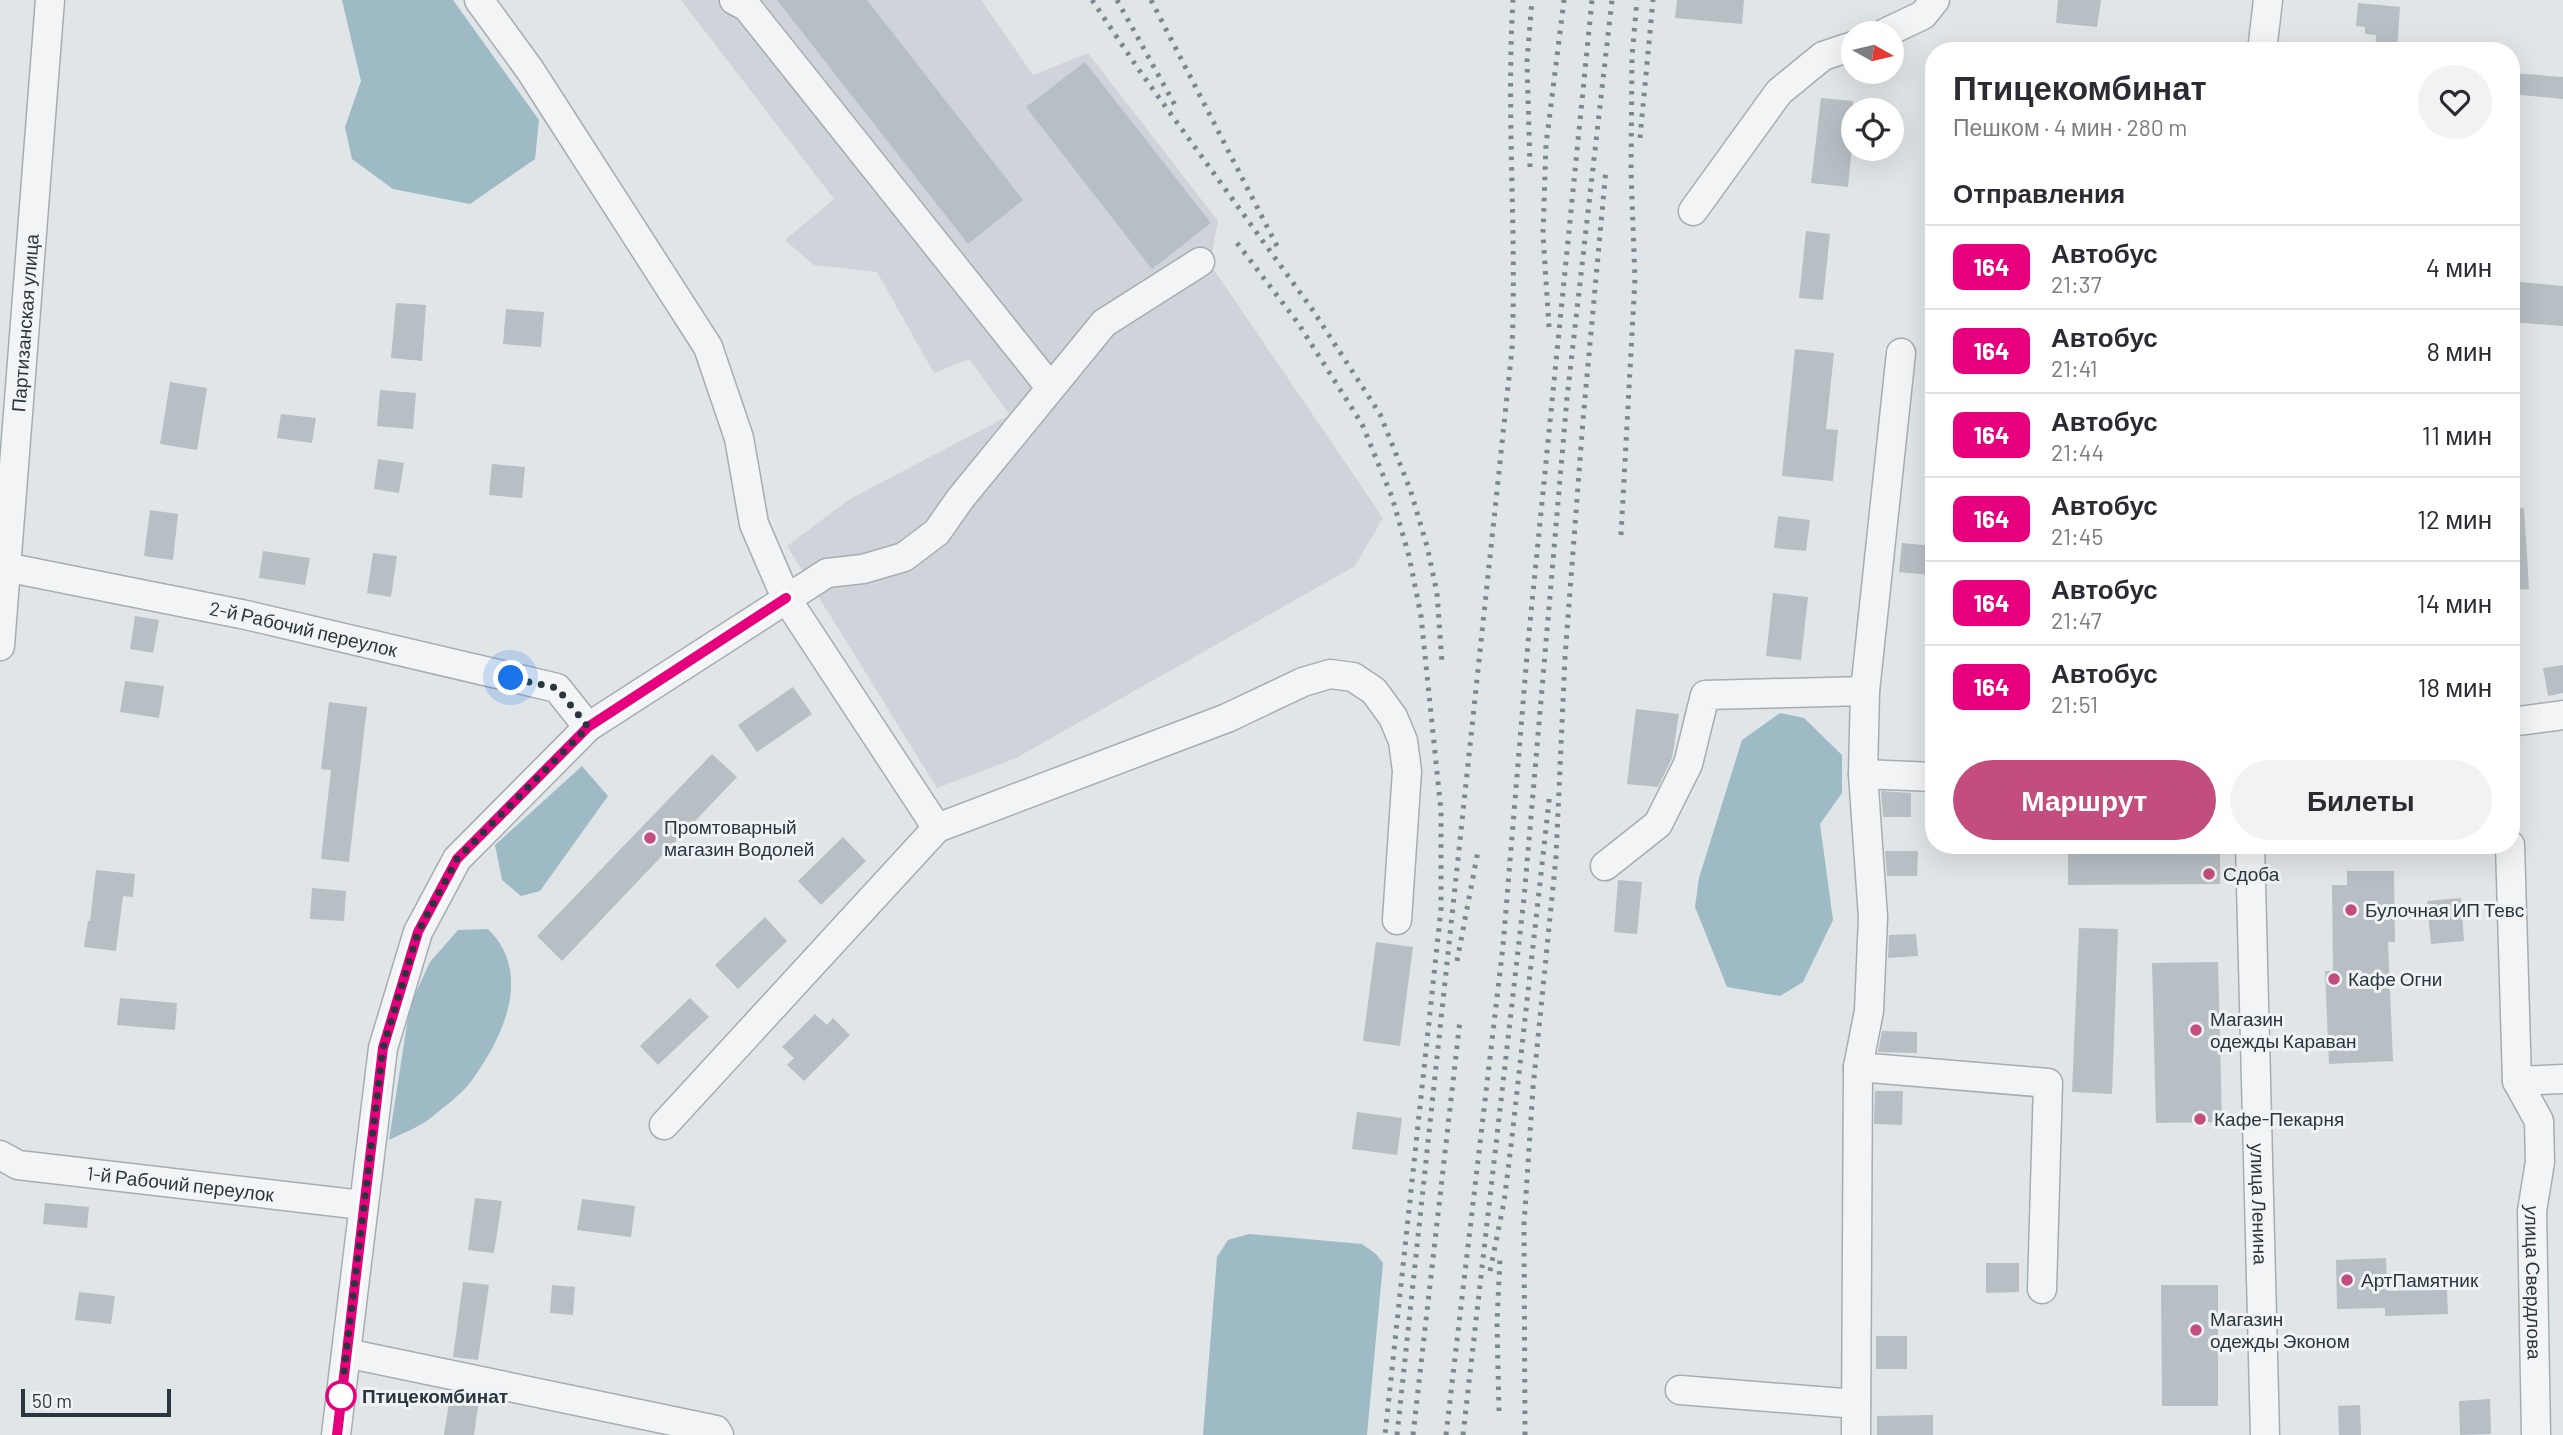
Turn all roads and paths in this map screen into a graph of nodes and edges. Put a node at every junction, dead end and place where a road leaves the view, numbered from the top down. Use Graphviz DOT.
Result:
graph roads {
  1 [pos="50,0"];
  2 [pos="478,0"];
  3 [pos="734,0"];
  4 [pos="2268,0"];
  5 [pos="1929,7"];
  6 [pos="1904,22"];
  7 [pos="2263,42"];
  8 [pos="1841,51"];
  9 [pos="1693,211"];
  10 [pos="1200,262"];
  11 [pos="1901,353"];
  12 [pos="1050,387"];
  13 [pos="3,566"];
  14 [pos="786,598"];
  15 [pos="0,646"];
  16 [pos="1865,691"];
  17 [pos="2563,715"];
  18 [pos="2520,721"];
  19 [pos="588,727"];
  20 [pos="1863,774"];
  21 [pos="1925,777"];
  22 [pos="937,828"];
  23 [pos="2256,854"];
  24 [pos="2510,854"];
  25 [pos="1605,866"];
  26 [pos="1397,920"];
  27 [pos="1858,1067"];
  28 [pos="2563,1079"];
  29 [pos="2517,1081"];
  30 [pos="664,1125"];
  31 [pos="0,1155"];
  32 [pos="362,1205"];
  33 [pos="2042,1289"];
  34 [pos="346,1353"];
  35 [pos="1680,1390"];
  36 [pos="1856,1404"];
  37 [pos="337,1435"];
  38 [pos="719,1435"];
  39 [pos="1856,1435"];
  40 [pos="2265,1435"];
  41 [pos="2536,1435"];
  1 -- 13 [label="street, Партизанская улица"];
  2 -- 14 [label="street"];
  3 -- 12 [label="street"];
  4 -- 7 [label="street"];
  5 -- 6 [label="street"];
  8 -- 9 [label="street"];
  10 -- 12 [label="street"];
  11 -- 16 [label="street"];
  12 -- 14 [label="street"];
  13 -- 15 [label="street, Партизанская улица"];
  13 -- 19 [label="street, 2-й Рабочий переулок"];
  14 -- 19 [label="street"];
  14 -- 22 [label="street"];
  16 -- 20 [label="street"];
  16 -- 25 [label="street"];
  17 -- 18 [label="street"];
  19 -- 32 [label="street"];
  20 -- 21 [label="street"];
  20 -- 27 [label="street"];
  22 -- 26 [label="street"];
  22 -- 30 [label="street"];
  23 -- 40 [label="street, улица Ленина"];
  24 -- 29 [label="street, улица Свердлова"];
  27 -- 33 [label="street"];
  27 -- 36 [label="street"];
  28 -- 29 [label="street"];
  29 -- 41 [label="street, улица Свердлова"];
  31 -- 32 [label="street, 1-й Рабочий переулок"];
  32 -- 34 [label="street"];
  34 -- 37 [label="street"];
  34 -- 38 [label="street"];
  35 -- 36 [label="street"];
  36 -- 39 [label="street"];
}
